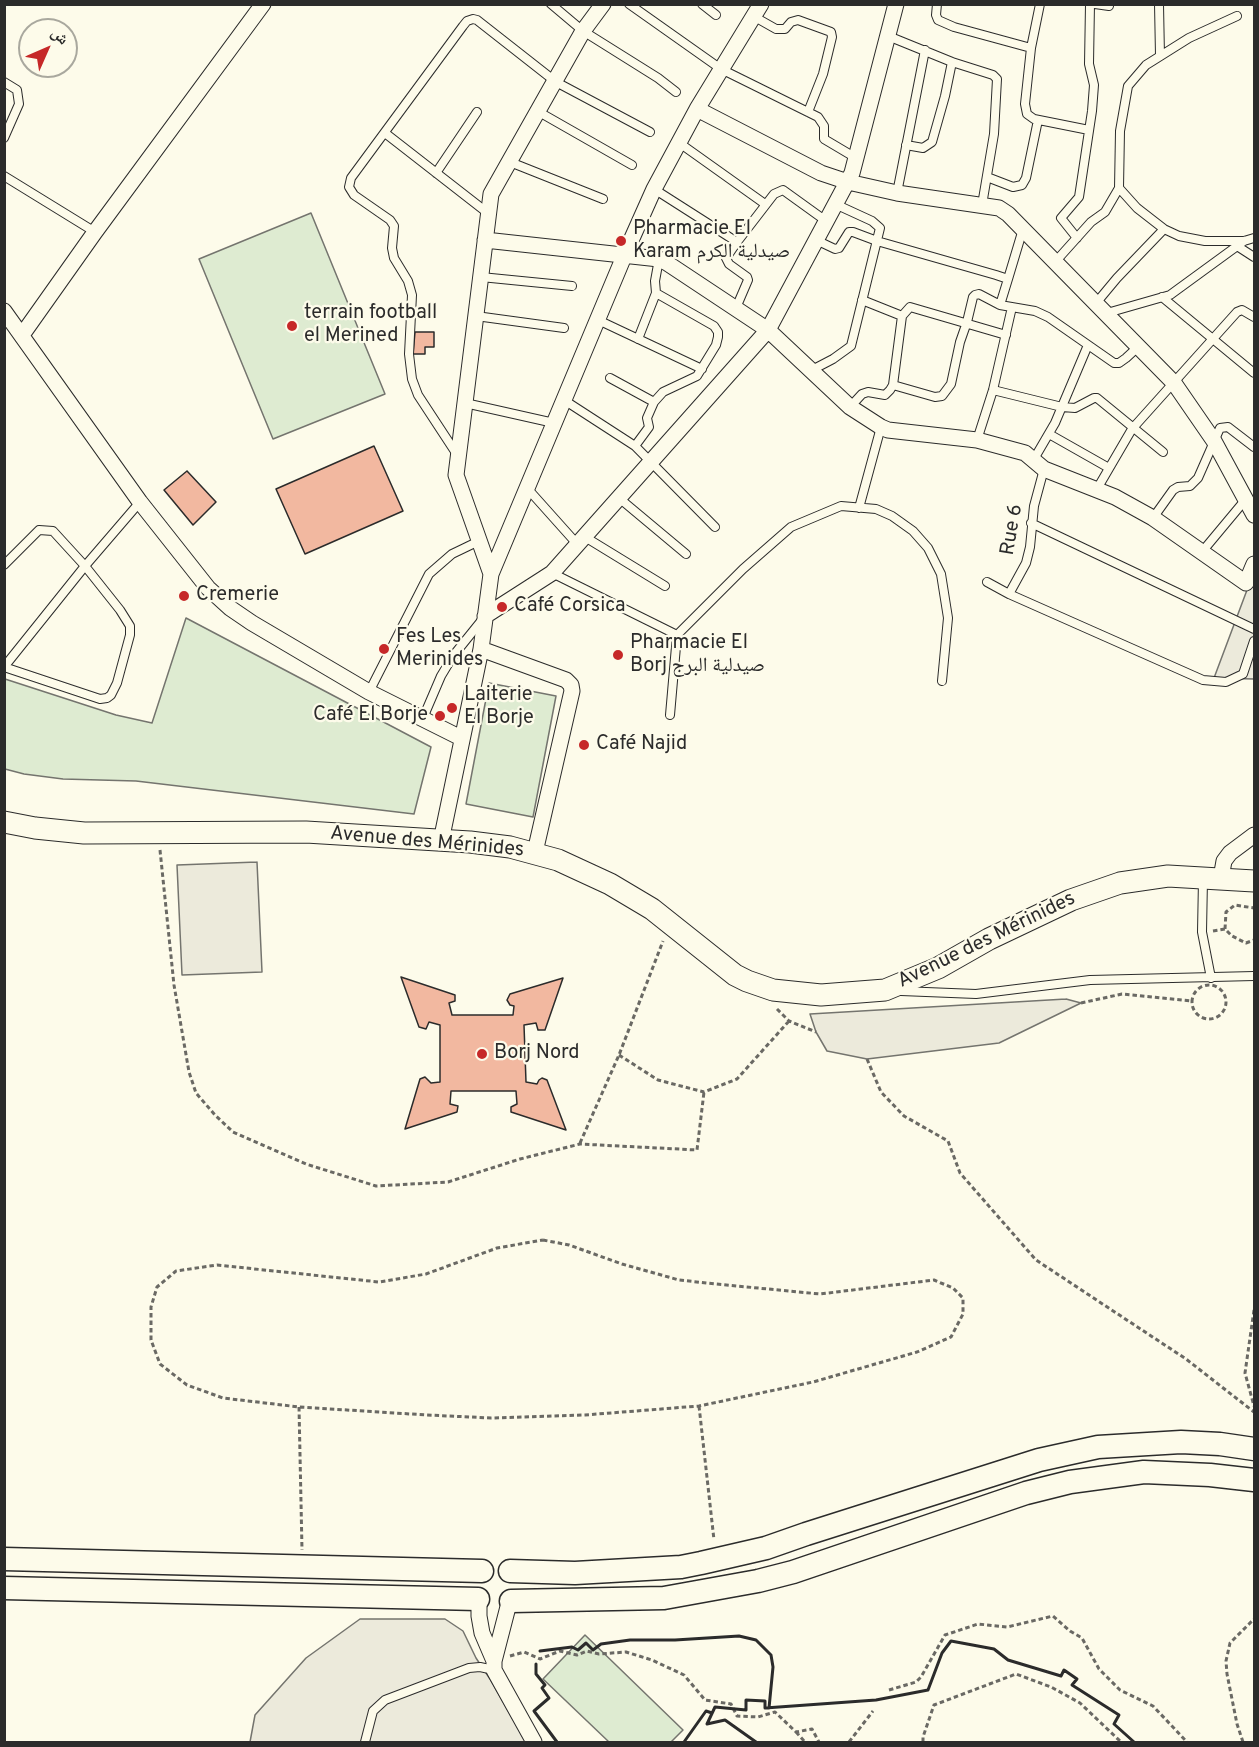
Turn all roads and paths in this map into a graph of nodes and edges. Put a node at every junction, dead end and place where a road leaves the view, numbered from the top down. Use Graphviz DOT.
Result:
graph roads {
  1 [pos="551,4"];
  2 [pos="603,4"];
  3 [pos="629,4"];
  4 [pos="702,4"];
  5 [pos="938,4"];
  6 [pos="1040,4"];
  7 [pos="1090,4"];
  8 [pos="1095,4"];
  9 [pos="1159,4"];
  10 [pos="262,5"];
  11 [pos="894,5"];
  12 [pos="1109,6"];
  13 [pos="757,10"];
  14 [pos="716,15"];
  15 [pos="1237,16"];
  16 [pos="584,31"];
  17 [pos="888,36"];
  18 [pos="1031,48"];
  19 [pos="926,50"];
  20 [pos="1160,56"];
  21 [pos="952,62"];
  22 [pos="721,69"];
  23 [pos="4,81"];
  24 [pos="556,82"];
  25 [pos="676,92"];
  26 [pos="697,109"];
  27 [pos="477,111"];
  28 [pos="539,112"];
  29 [pos="808,112"];
  30 [pos="1038,120"];
  31 [pos="7,127"];
  32 [pos="1089,130"];
  33 [pos="650,132"];
  34 [pos="385,133"];
  35 [pos="4,138"];
  36 [pos="678,142"];
  37 [pos="906,145"];
  38 [pos="856,158"];
  39 [pos="510,162"];
  40 [pos="632,165"];
  41 [pos="436,173"];
  42 [pos="4,176"];
  43 [pos="987,177"];
  44 [pos="848,182"];
  45 [pos="1119,188"];
  46 [pos="654,189"];
  47 [pos="897,193"];
  48 [pos="603,199"];
  49 [pos="765,204"];
  50 [pos="835,204"];
  51 [pos="982,205"];
  52 [pos="489,214"];
  53 [pos="826,221"];
  54 [pos="1024,228"];
  55 [pos="1164,229"];
  56 [pos="95,232"];
  57 [pos="1077,238"];
  58 [pos="1254,238"];
  59 [pos="485,240"];
  60 [pos="816,240"];
  61 [pos="877,241"];
  62 [pos="737,242"];
  63 [pos="1240,244"];
  64 [pos="625,254"];
  65 [pos="1254,257"];
  66 [pos="658,259"];
  67 [pos="1056,261"];
  68 [pos="481,277"];
  69 [pos="1008,279"];
  70 [pos="572,286"];
  71 [pos="656,293"];
  72 [pos="1162,297"];
  73 [pos="862,300"];
  74 [pos="1000,305"];
  75 [pos="1012,307"];
  76 [pos="736,308"];
  77 [pos="1102,308"];
  78 [pos="5,313"];
  79 [pos="476,316"];
  80 [pos="902,316"];
  81 [pos="1254,317"];
  82 [pos="598,320"];
  83 [pos="967,322"];
  84 [pos="564,328"];
  85 [pos="768,330"];
  86 [pos="22,335"];
  87 [pos="1006,335"];
  88 [pos="638,339"];
  89 [pos="1213,339"];
  90 [pos="1088,345"];
  91 [pos="1139,346"];
  92 [pos="702,369"];
  93 [pos="810,371"];
  94 [pos="1254,373"];
  95 [pos="610,378"];
  96 [pos="1174,382"];
  97 [pos="893,385"];
  98 [pos="993,390"];
  99 [pos="564,400"];
  100 [pos="654,402"];
  101 [pos="465,403"];
  102 [pos="850,406"];
  103 [pos="1062,407"];
  104 [pos="554,423"];
  105 [pos="880,427"];
  106 [pos="1134,427"];
  107 [pos="1049,434"];
  108 [pos="977,440"];
  109 [pos="1214,441"];
  110 [pos="636,446"];
  111 [pos="1254,447"];
  112 [pos="1163,452"];
  113 [pos="458,458"];
  114 [pos="651,463"];
  115 [pos="1039,464"];
  116 [pos="1109,468"];
  117 [pos="527,488"];
  118 [pos="1097,489"];
  119 [pos="619,498"];
  120 [pos="1245,499"];
  121 [pos="140,502"];
  122 [pos="859,508"];
  123 [pos="1254,515"];
  124 [pos="1153,518"];
  125 [pos="1031,523"];
  126 [pos="714,527"];
  127 [pos="479,541"];
  128 [pos="581,541"];
  129 [pos="1201,553"];
  130 [pos="686,554"];
  131 [pos="1254,564"];
  132 [pos="4,565"];
  133 [pos="85,566"];
  134 [pos="552,573"];
  135 [pos="491,574"];
  136 [pos="987,582"];
  137 [pos="1250,585"];
  138 [pos="665,586"];
  139 [pos="1009,594"];
  140 [pos="485,616"];
  141 [pos="1254,629"];
  142 [pos="677,635"];
  143 [pos="1254,641"];
  144 [pos="481,649"];
  145 [pos="942,681"];
  146 [pos="369,692"];
  147 [pos="670,715"];
  148 [pos="423,718"];
  149 [pos="462,738"];
  150 [pos="4,822"];
  151 [pos="159,833"];
  152 [pos="1254,835"];
  153 [pos="441,841"];
  154 [pos="535,852"];
  155 [pos="1212,877"];
  156 [pos="1254,880"];
  157 [pos="1254,908"];
  158 [pos="670,922"];
  159 [pos="1225,929"];
  160 [pos="1202,932"];
  161 [pos="1254,940"];
  162 [pos="1254,976"];
  163 [pos="1211,978"];
  164 [pos="885,990"];
  165 [pos="1226,1002"];
  166 [pos="1081,1003"];
  167 [pos="789,1021"];
  168 [pos="619,1055"];
  169 [pos="867,1059"];
  170 [pos="704,1092"];
  171 [pos="580,1144"];
  172 [pos="1254,1311"];
  173 [pos="699,1406"];
  174 [pos="1254,1406"];
  175 [pos="299,1407"];
  176 [pos="1254,1412"];
  177 [pos="1254,1449"];
  178 [pos="1254,1480"];
  179 [pos="4,1559"];
  180 [pos="716,1560"];
  181 [pos="303,1566"];
  182 [pos="482,1571"];
  183 [pos="510,1571"];
  184 [pos="4,1588"];
  185 [pos="479,1599"];
  186 [pos="510,1602"];
  187 [pos="1254,1619"];
  188 [pos="494,1665"];
  189 [pos="889,1690"];
  190 [pos="873,1711"];
  191 [pos="796,1732"];
  192 [pos="365,1743"];
  193 [pos="534,1743"];
  194 [pos="805,1743"];
  195 [pos="819,1743"];
  196 [pos="849,1743"];
  197 [pos="923,1743"];
  198 [pos="1121,1743"];
  199 [pos="1187,1743"];
  200 [pos="1243,1743"];
  1 -- 16 [label="lane"];
  2 -- 16 [label="street"];
  3 -- 22 [label="lane"];
  4 -- 14 [label="lane"];
  5 -- 18 [label="lane"];
  6 -- 18 [label="lane"];
  7 -- 32 [label="lane"];
  8 -- 12 [label="lane"];
  9 -- 20 [label="lane"];
  10 -- 56 [label="street"];
  11 -- 17 [label="street"];
  13 -- 22 [label="street"];
  13 -- 29 [label="lane"];
  15 -- 20 [label="lane"];
  16 -- 24 [label="street"];
  16 -- 25 [label="lane"];
  17 -- 19 [label="lane"];
  17 -- 38 [label="street"];
  18 -- 30 [label="lane"];
  19 -- 21 [label="lane"];
  19 -- 37 [label="lane"];
  20 -- 45 [label="lane"];
  21 -- 37 [label="lane"];
  21 -- 43 [label="lane"];
  22 -- 26 [label="street"];
  22 -- 29 [label="lane"];
  23 -- 31 [label="lane"];
  24 -- 28 [label="street"];
  24 -- 33 [label="lane"];
  24 -- 34 [label="lane"];
  26 -- 36 [label="street"];
  26 -- 44 [label="street"];
  27 -- 41 [label="lane"];
  28 -- 39 [label="street"];
  28 -- 40 [label="lane"];
  29 -- 38 [label="lane"];
  30 -- 32 [label="lane"];
  30 -- 43 [label="lane"];
  31 -- 35 [label="lane"];
  32 -- 57 [label="lane"];
  34 -- 41 [label="lane"];
  34 -- 113 [label="lane"];
  36 -- 46 [label="street"];
  36 -- 49 [label="lane"];
  37 -- 47 [label="lane"];
  38 -- 44 [label="street"];
  39 -- 48 [label="lane"];
  39 -- 52 [label="street"];
  41 -- 52 [label="lane"];
  42 -- 56 [label="lane"];
  43 -- 51 [label="lane"];
  44 -- 47 [label="street"];
  44 -- 50 [label="street"];
  45 -- 55 [label="lane"];
  45 -- 57 [label="lane"];
  46 -- 62 [label="lane"];
  46 -- 64 [label="street"];
  47 -- 51 [label="street"];
  49 -- 53 [label="lane"];
  49 -- 62 [label="lane"];
  50 -- 53 [label="street"];
  50 -- 61 [label="lane"];
  51 -- 54 [label="street"];
  52 -- 59 [label="street"];
  53 -- 60 [label="street"];
  54 -- 67 [label="street"];
  54 -- 69 [label="lane"];
  55 -- 63 [label="lane"];
  55 -- 77 [label="lane"];
  56 -- 86 [label="street"];
  57 -- 67 [label="lane"];
  58 -- 63 [label="lane"];
  59 -- 64 [label="street"];
  59 -- 68 [label="street"];
  60 -- 61 [label="lane"];
  60 -- 85 [label="street"];
  61 -- 69 [label="lane"];
  61 -- 73 [label="lane"];
  62 -- 76 [label="lane"];
  63 -- 65 [label="lane"];
  63 -- 72 [label="lane"];
  64 -- 66 [label="street"];
  64 -- 82 [label="street"];
  66 -- 71 [label="lane"];
  66 -- 76 [label="street"];
  67 -- 77 [label="street"];
  68 -- 70 [label="lane"];
  68 -- 79 [label="street"];
  69 -- 74 [label="lane"];
  71 -- 88 [label="lane"];
  71 -- 92 [label="lane"];
  72 -- 77 [label="lane"];
  72 -- 89 [label="lane"];
  73 -- 80 [label="lane"];
  73 -- 93 [label="lane"];
  74 -- 75 [label="lane"];
  74 -- 83 [label="lane"];
  75 -- 87 [label="lane"];
  75 -- 90 [label="lane"];
  76 -- 85 [label="street"];
  77 -- 91 [label="street"];
  78 -- 86 [label="street"];
  79 -- 84 [label="lane"];
  79 -- 101 [label="street"];
  80 -- 83 [label="lane"];
  80 -- 97 [label="lane"];
  81 -- 89 [label="lane"];
  82 -- 88 [label="lane"];
  82 -- 99 [label="street"];
  83 -- 87 [label="lane"];
  83 -- 97 [label="lane"];
  85 -- 93 [label="street"];
  85 -- 114 [label="street"];
  86 -- 121 [label="street"];
  87 -- 98 [label="lane"];
  88 -- 92 [label="lane"];
  89 -- 94 [label="lane"];
  89 -- 96 [label="lane"];
  90 -- 91 [label="lane"];
  90 -- 103 [label="lane, Rue 6"];
  91 -- 96 [label="street"];
  92 -- 100 [label="lane"];
  93 -- 102 [label="street"];
  95 -- 100 [label="lane"];
  96 -- 106 [label="lane"];
  96 -- 109 [label="street"];
  97 -- 102 [label="lane"];
  98 -- 103 [label="lane"];
  98 -- 108 [label="lane"];
  99 -- 104 [label="street"];
  99 -- 110 [label="lane"];
  100 -- 110 [label="lane"];
  101 -- 104 [label="lane"];
  101 -- 113 [label="street"];
  102 -- 105 [label="street"];
  103 -- 106 [label="lane"];
  103 -- 107 [label="lane, Rue 6"];
  104 -- 117 [label="street"];
  105 -- 108 [label="street"];
  105 -- 122 [label="lane"];
  106 -- 112 [label="lane"];
  106 -- 116 [label="lane"];
  107 -- 115 [label="lane, Rue 6"];
  107 -- 116 [label="lane"];
  108 -- 115 [label="street"];
  109 -- 111 [label="lane"];
  109 -- 120 [label="street"];
  109 -- 124 [label="lane"];
  110 -- 114 [label="lane"];
  113 -- 127 [label="street"];
  114 -- 119 [label="street"];
  114 -- 126 [label="lane"];
  115 -- 118 [label="street"];
  115 -- 125 [label="lane, Rue 6"];
  116 -- 118 [label="lane"];
  117 -- 128 [label="lane"];
  117 -- 135 [label="street"];
  118 -- 124 [label="street"];
  119 -- 128 [label="street"];
  119 -- 130 [label="lane"];
  120 -- 123 [label="street"];
  120 -- 129 [label="lane"];
  121 -- 133 [label="lane"];
  121 -- 146 [label="street"];
  122 -- 142 [label="lane"];
  122 -- 145 [label="lane"];
  124 -- 129 [label="street"];
  125 -- 139 [label="lane, Rue 6"];
  125 -- 141 [label="lane"];
  127 -- 135 [label="street"];
  127 -- 146 [label="lane"];
  128 -- 134 [label="street"];
  128 -- 138 [label="lane"];
  129 -- 137 [label="street"];
  131 -- 137 [label="street"];
  132 -- 133 [label="lane"];
  133 -- 133 [label="lane"];
  134 -- 140 [label="street"];
  134 -- 142 [label="lane"];
  135 -- 140 [label="street"];
  136 -- 139 [label="lane"];
  139 -- 143 [label="lane"];
  140 -- 144 [label="street"];
  140 -- 148 [label="lane"];
  142 -- 147 [label="lane"];
  144 -- 149 [label="street"];
  144 -- 154 [label="street"];
  146 -- 148 [label="street"];
  148 -- 149 [label="street"];
  149 -- 153 [label="street"];
  150 -- 151 [label="main road, Avenue des Mérinides"];
  151 -- 153 [label="main road, Avenue des Mérinides"];
  151 -- 171 [label="path"];
  152 -- 155 [label="street"];
  153 -- 154 [label="main road, Avenue des Mérinides"];
  154 -- 158 [label="main road, Avenue des Mérinides"];
  155 -- 156 [label="main road, Avenue des Mérinides"];
  155 -- 160 [label="lane"];
  155 -- 164 [label="main road, Avenue des Mérinides"];
  157 -- 159 [label="path"];
  158 -- 164 [label="main road, Avenue des Mérinides"];
  158 -- 168 [label="path"];
  159 -- 160 [label="path"];
  159 -- 161 [label="path"];
  160 -- 163 [label="lane"];
  162 -- 163 [label="lane"];
  163 -- 164 [label="lane"];
  165 -- 166 [label="path"];
  167 -- 170 [label="path"];
  168 -- 170 [label="path"];
  168 -- 171 [label="path"];
  169 -- 176 [label="path"];
  170 -- 171 [label="path"];
  172 -- 174 [label="path"];
  173 -- 175 [label="path"];
  173 -- 175 [label="path"];
  173 -- 180 [label="path"];
  175 -- 181 [label="path"];
  177 -- 180 [label="main road"];
  178 -- 186 [label="main road"];
  179 -- 181 [label="main road"];
  180 -- 183 [label="main road"];
  181 -- 182 [label="main road"];
  182 -- 183 [label="main road"];
  182 -- 185 [label="main road"];
  183 -- 186 [label="main road"];
  184 -- 185 [label="main road"];
  185 -- 186 [label="main road"];
  185 -- 188 [label="street"];
  186 -- 188 [label="street"];
  187 -- 200 [label="path"];
  188 -- 191 [label="path"];
  188 -- 192 [label="lane"];
  188 -- 193 [label="street"];
  189 -- 199 [label="path"];
  190 -- 196 [label="path"];
  191 -- 194 [label="path"];
  191 -- 195 [label="path"];
  197 -- 198 [label="path"];
}
